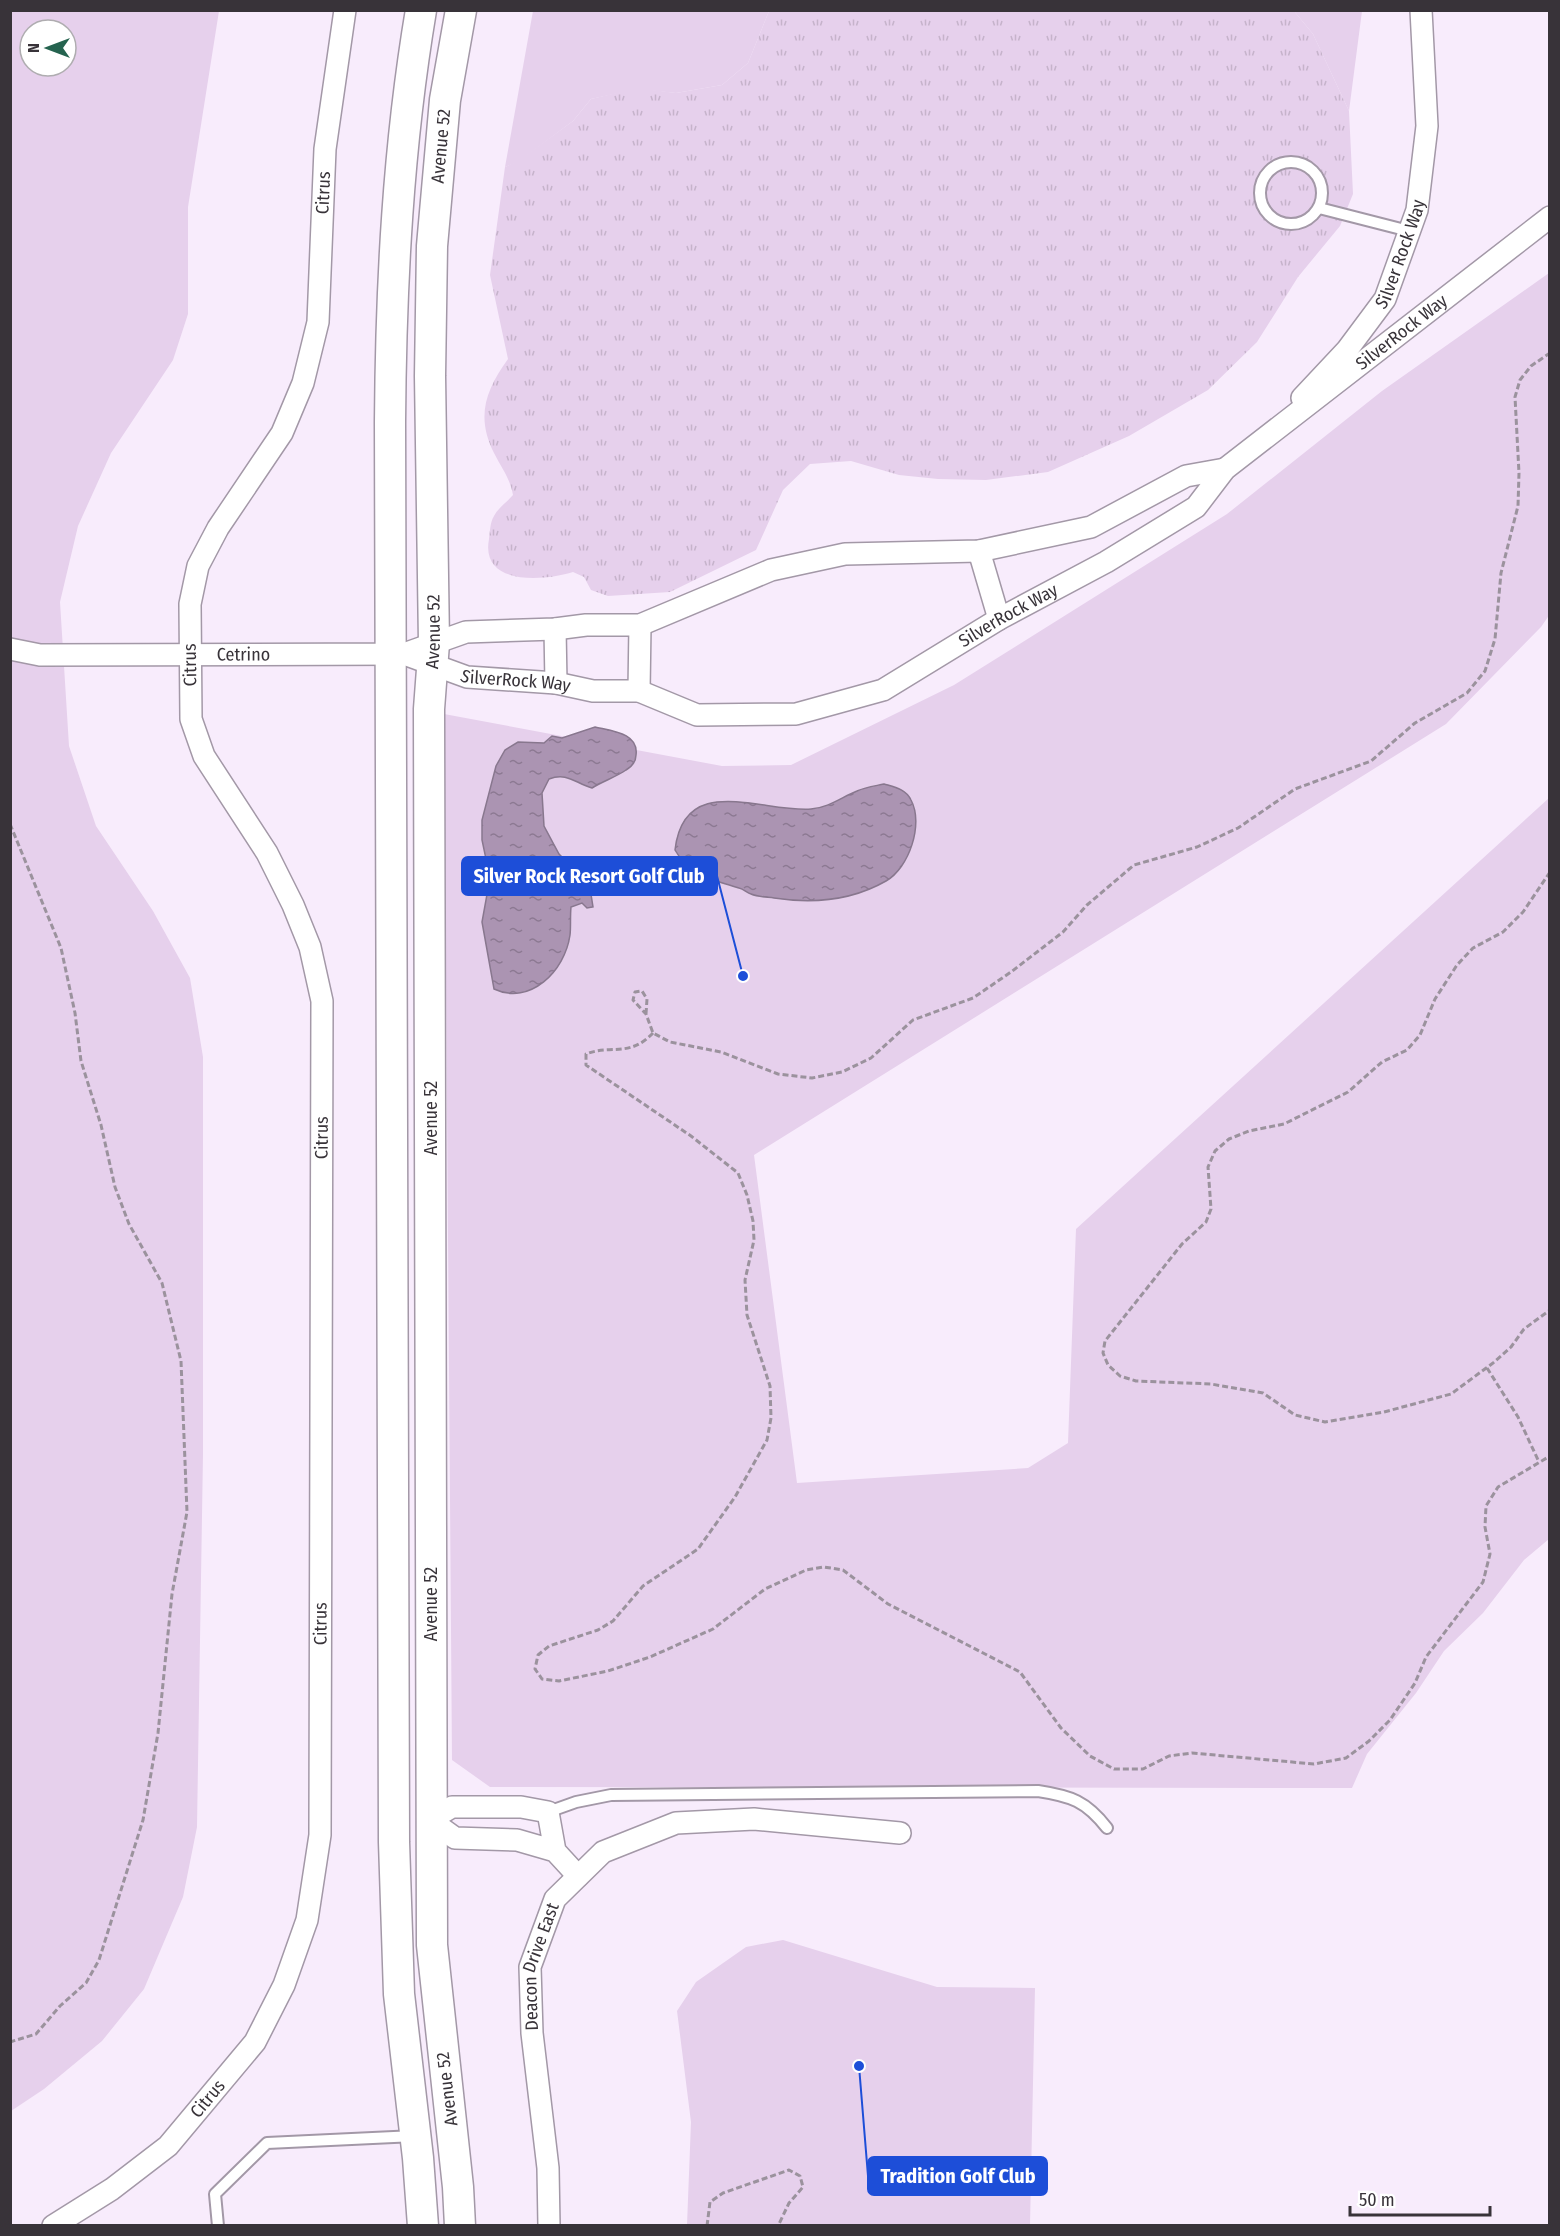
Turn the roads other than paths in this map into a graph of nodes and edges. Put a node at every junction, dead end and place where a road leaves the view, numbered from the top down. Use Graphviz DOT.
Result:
graph roads {
  1 [pos="345,10"];
  2 [pos="421,10"];
  3 [pos="460,10"];
  4 [pos="1421,10"];
  5 [pos="1319,208"];
  6 [pos="1550,217"];
  7 [pos="1409,231"];
  8 [pos="1254,449"];
  9 [pos="1225,469"];
  10 [pos="979,551"];
  11 [pos="999,619"];
  12 [pos="640,625"];
  13 [pos="555,629"];
  14 [pos="10,649"];
  15 [pos="189,654"];
  16 [pos="397,654"];
  17 [pos="433,654"];
  18 [pos="556,683"];
  19 [pos="639,691"];
  20 [pos="548,1812"];
  21 [pos="430,1820"];
  22 [pos="1107,1828"];
  23 [pos="900,1833"];
  24 [pos="555,1851"];
  25 [pos="578,1876"];
  26 [pos="415,2136"];
  27 [pos="53,2226"];
  28 [pos="218,2226"];
  29 [pos="423,2226"];
  30 [pos="460,2226"];
  31 [pos="549,2226"];
  1 -- 15 [label="street, Citrus"];
  2 -- 16 [label="main road, Avenue 52"];
  3 -- 17 [label="main road, Avenue 52"];
  4 -- 7 [label="street, Silver Rock Way"];
  5 -- 5 [label="lane"];
  5 -- 7 [label="lane"];
  6 -- 8 [label="street, SilverRock Way"];
  7 -- 8 [label="street, Silver Rock Way"];
  8 -- 9 [label="street, SilverRock Way"];
  9 -- 10 [label="street, SilverRock Way"];
  9 -- 11 [label="street, SilverRock Way"];
  10 -- 11 [label="street"];
  10 -- 12 [label="street, SilverRock Way"];
  11 -- 19 [label="street, SilverRock Way"];
  12 -- 13 [label="street, SilverRock Way"];
  12 -- 19 [label="street"];
  13 -- 17 [label="street, SilverRock Way"];
  13 -- 18 [label="street"];
  14 -- 15 [label="street, Cetrino"];
  15 -- 16 [label="street, Cetrino"];
  15 -- 27 [label="street, Citrus"];
  16 -- 17 [label="street, SilverRock Way"];
  16 -- 26 [label="main road, Avenue 52"];
  17 -- 18 [label="street, SilverRock Way"];
  17 -- 21 [label="main road, Avenue 52"];
  18 -- 19 [label="street, SilverRock Way"];
  20 -- 21 [label="street"];
  20 -- 22 [label="lane"];
  20 -- 24 [label="street"];
  21 -- 24 [label="street"];
  21 -- 30 [label="main road, Avenue 52"];
  23 -- 25 [label="street, Deacon Drive East"];
  24 -- 25 [label="street"];
  25 -- 31 [label="street, Deacon Drive East"];
  26 -- 28 [label="lane"];
  26 -- 29 [label="main road, Avenue 52"];
}
